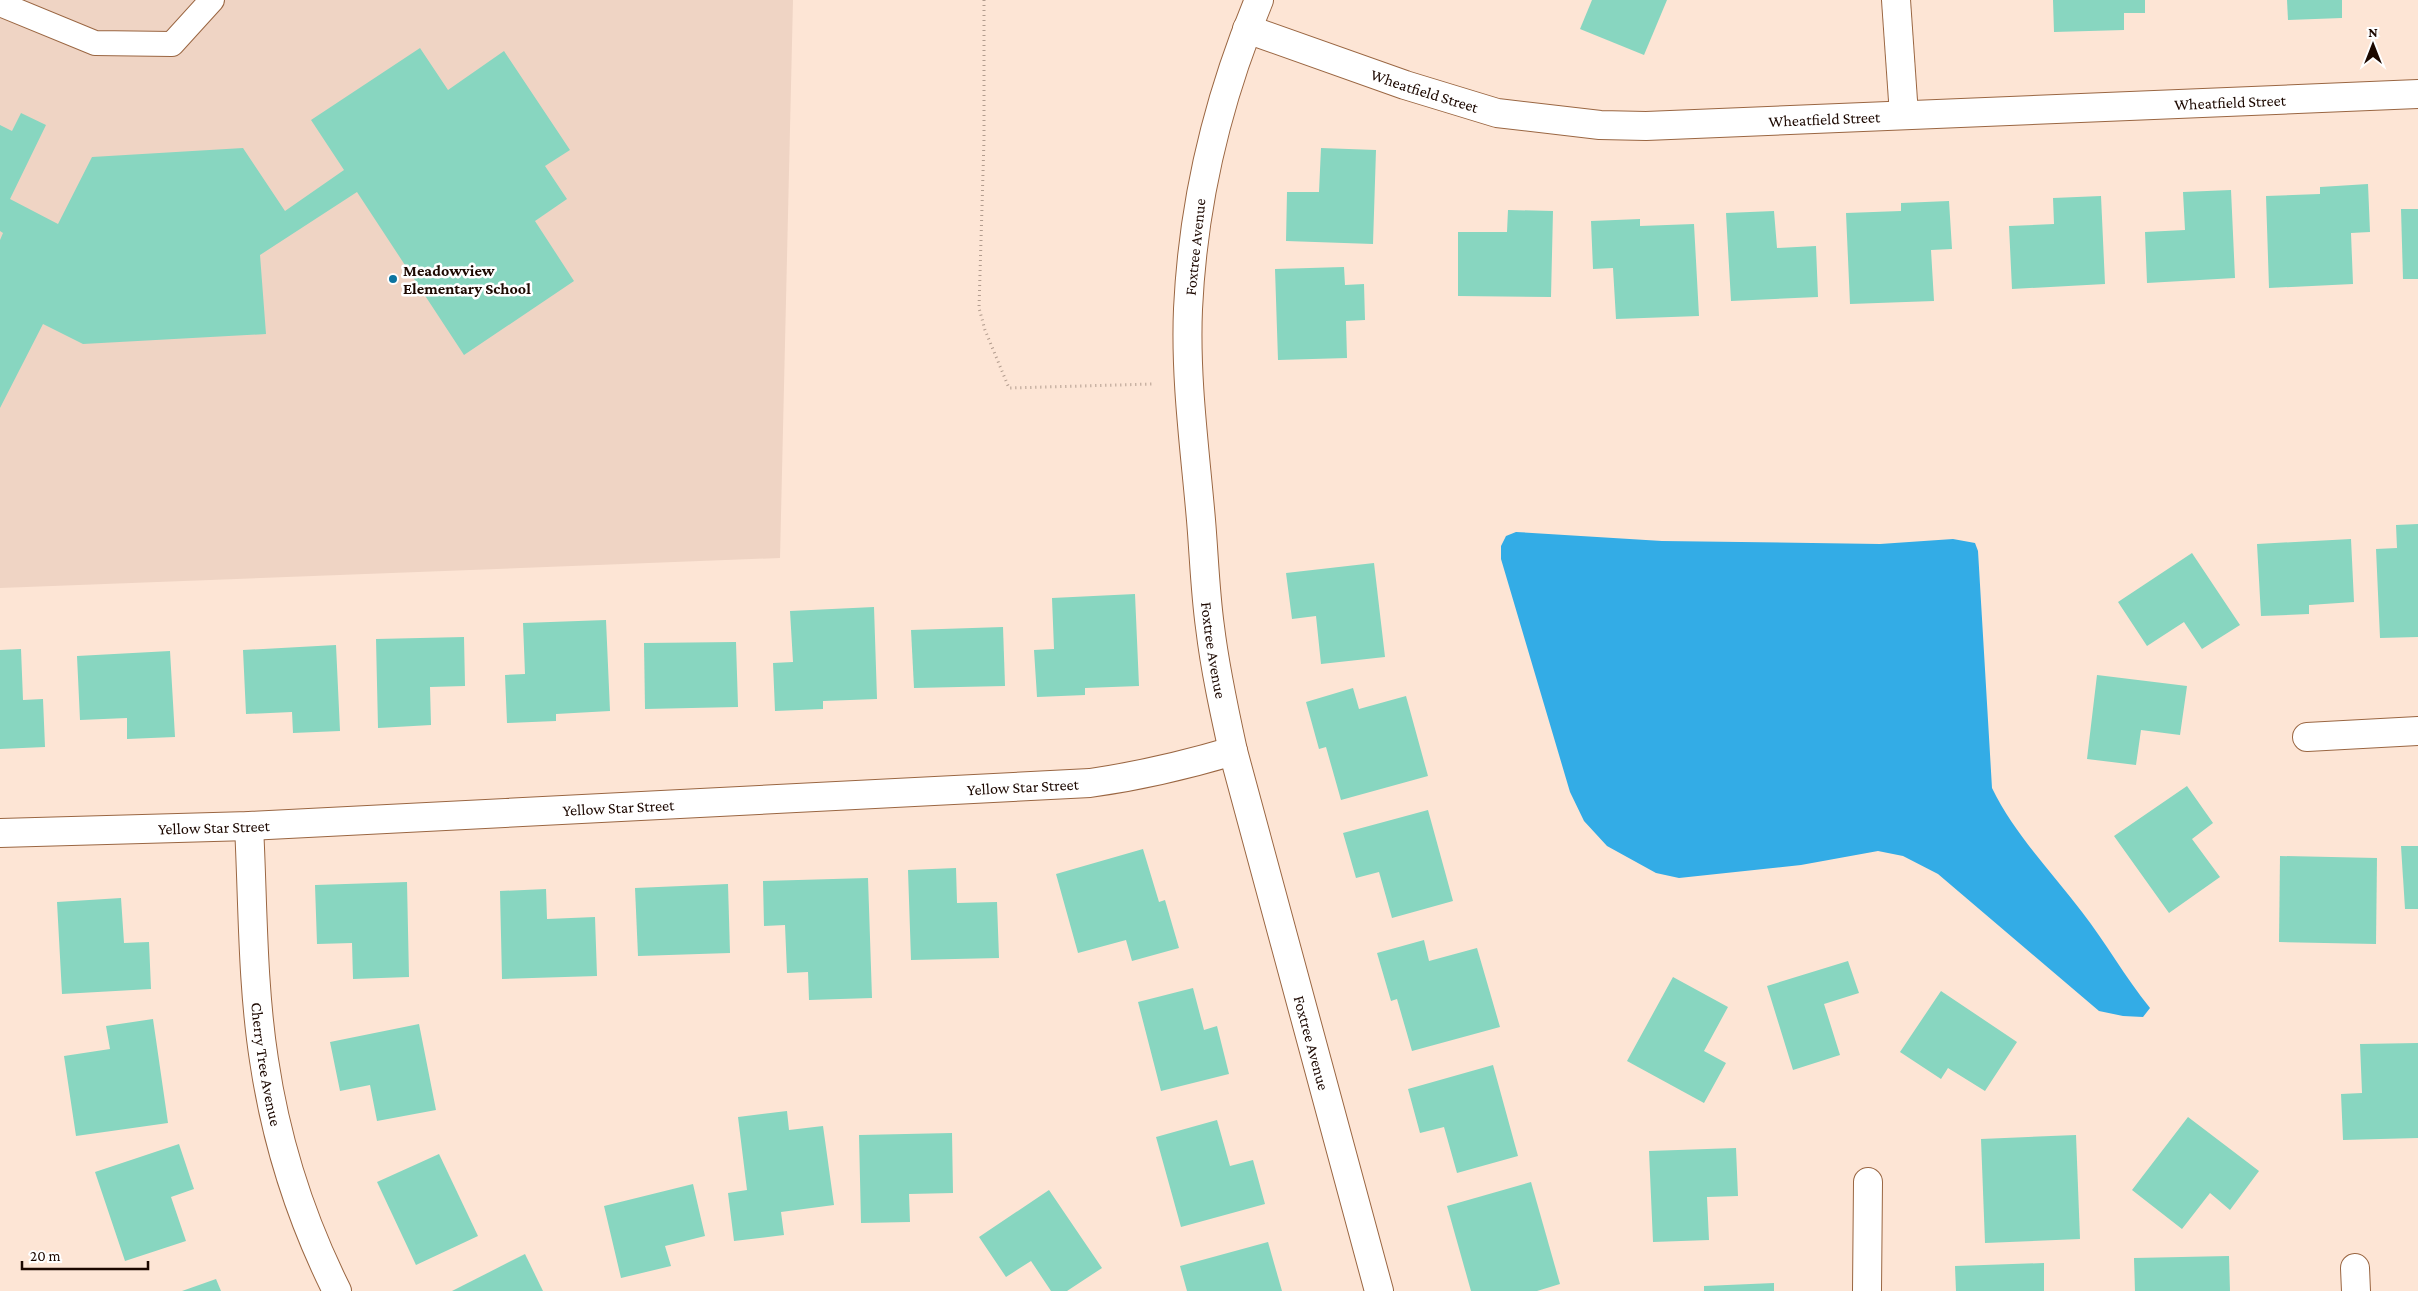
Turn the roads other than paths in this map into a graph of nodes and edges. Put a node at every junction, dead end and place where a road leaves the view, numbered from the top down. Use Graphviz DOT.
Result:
graph roads {
  1 [pos="212,0"];
  2 [pos="1259,0"];
  3 [pos="1896,0"];
  4 [pos="0,4"];
  5 [pos="1247,30"];
  6 [pos="2418,94"];
  7 [pos="1904,116"];
  8 [pos="2418,731"];
  9 [pos="2307,737"];
  10 [pos="1233,751"];
  11 [pos="249,826"];
  12 [pos="0,833"];
  13 [pos="1868,1182"];
  14 [pos="337,1291"];
  15 [pos="1379,1291"];
  16 [pos="1867,1291"];
  1 -- 4 [label="lane"];
  2 -- 5 [label="street, Foxtree Avenue"];
  3 -- 7 [label="street"];
  5 -- 7 [label="street, Wheatfield Street"];
  5 -- 10 [label="street, Foxtree Avenue"];
  6 -- 7 [label="street, Wheatfield Street"];
  8 -- 9 [label="street"];
  10 -- 11 [label="street, Yellow Star Street"];
  10 -- 15 [label="street, Foxtree Avenue"];
  11 -- 12 [label="street, Yellow Star Street"];
  11 -- 14 [label="street, Cherry Tree Avenue"];
  13 -- 16 [label="street"];
}
